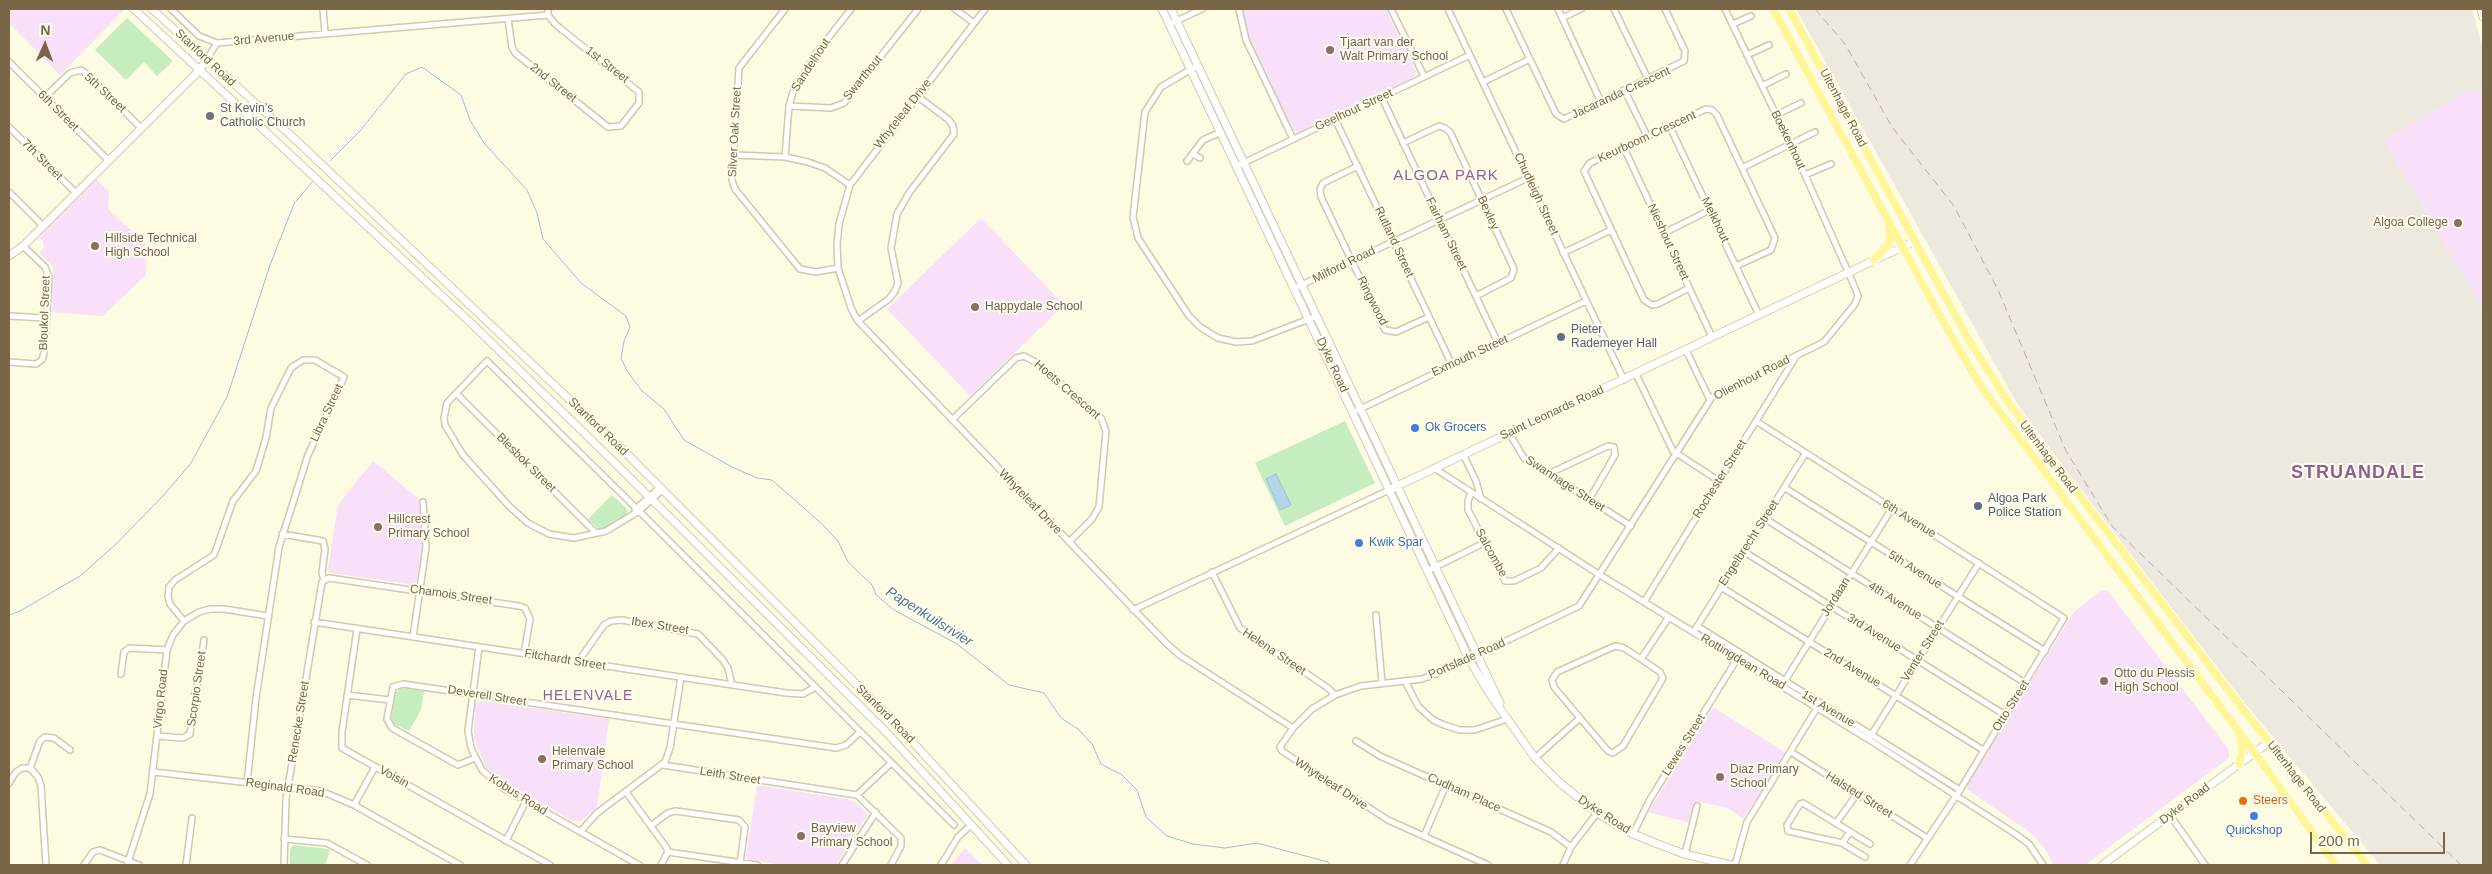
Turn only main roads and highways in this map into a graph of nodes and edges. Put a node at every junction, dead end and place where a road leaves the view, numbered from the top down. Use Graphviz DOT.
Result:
graph roads {
  1 [pos="1773,9"];
  2 [pos="1790,9"];
  3 [pos="1888,221"];
  4 [pos="1874,260"];
  5 [pos="2240,733"];
  6 [pos="2239,764"];
  7 [pos="2336,865"];
  8 [pos="2366,865"];
  1 -- 3 [label="main road, Uitenhage Road"];
  2 -- 8 [label="main road, Uitenhage Road"];
  3 -- 4 [label="main road"];
  3 -- 5 [label="main road, Uitenhage Road"];
  5 -- 6 [label="main road"];
  5 -- 7 [label="main road, Uitenhage Road"];
}
